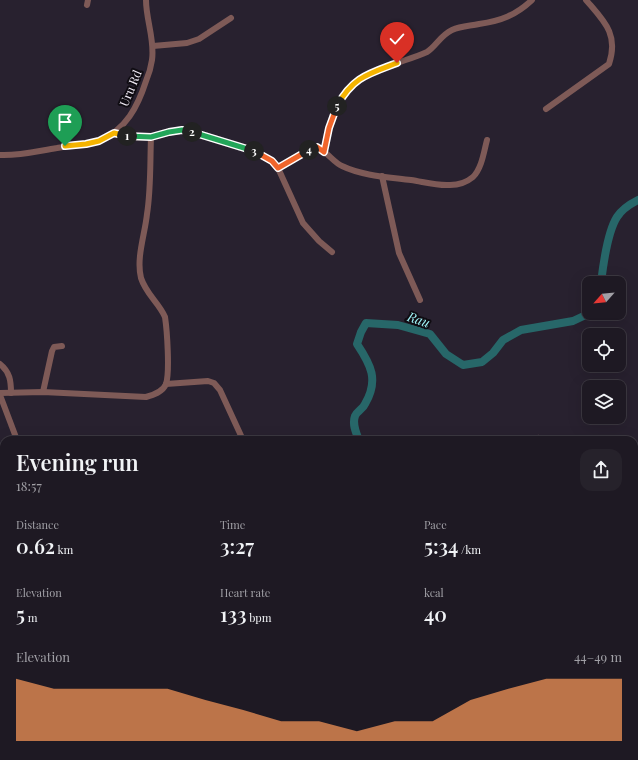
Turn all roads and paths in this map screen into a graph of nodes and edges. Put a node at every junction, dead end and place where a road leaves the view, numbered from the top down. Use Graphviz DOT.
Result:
graph roads {
  1 [pos="146,0"];
  2 [pos="532,0"];
  3 [pos="586,0"];
  4 [pos="231,18"];
  5 [pos="153,46"];
  6 [pos="546,109"];
  7 [pos="114,133"];
  8 [pos="151,137"];
  9 [pos="487,140"];
  10 [pos="324,152"];
  11 [pos="0,155"];
  12 [pos="278,168"];
  13 [pos="382,176"];
  14 [pos="332,252"];
  15 [pos="420,300"];
  16 [pos="62,346"];
  17 [pos="0,364"];
  18 [pos="166,384"];
  19 [pos="43,392"];
  20 [pos="11,393"];
  21 [pos="0,394"];
  22 [pos="16,436"];
  23 [pos="241,436"];
  1 -- 5 [label="street, Uru Rd"];
  2 -- 10 [label="street"];
  3 -- 6 [label="street"];
  4 -- 5 [label="street"];
  5 -- 7 [label="street, Uru Rd"];
  7 -- 8 [label="street"];
  7 -- 11 [label="street, Uru Rd"];
  8 -- 12 [label="street"];
  8 -- 18 [label="street"];
  9 -- 13 [label="street"];
  10 -- 12 [label="street"];
  10 -- 13 [label="street"];
  12 -- 14 [label="street"];
  13 -- 15 [label="street"];
  16 -- 19 [label="street"];
  17 -- 20 [label="street"];
  18 -- 19 [label="street"];
  18 -- 23 [label="street"];
  19 -- 20 [label="street"];
  20 -- 21 [label="street"];
  21 -- 22 [label="street"];
}
